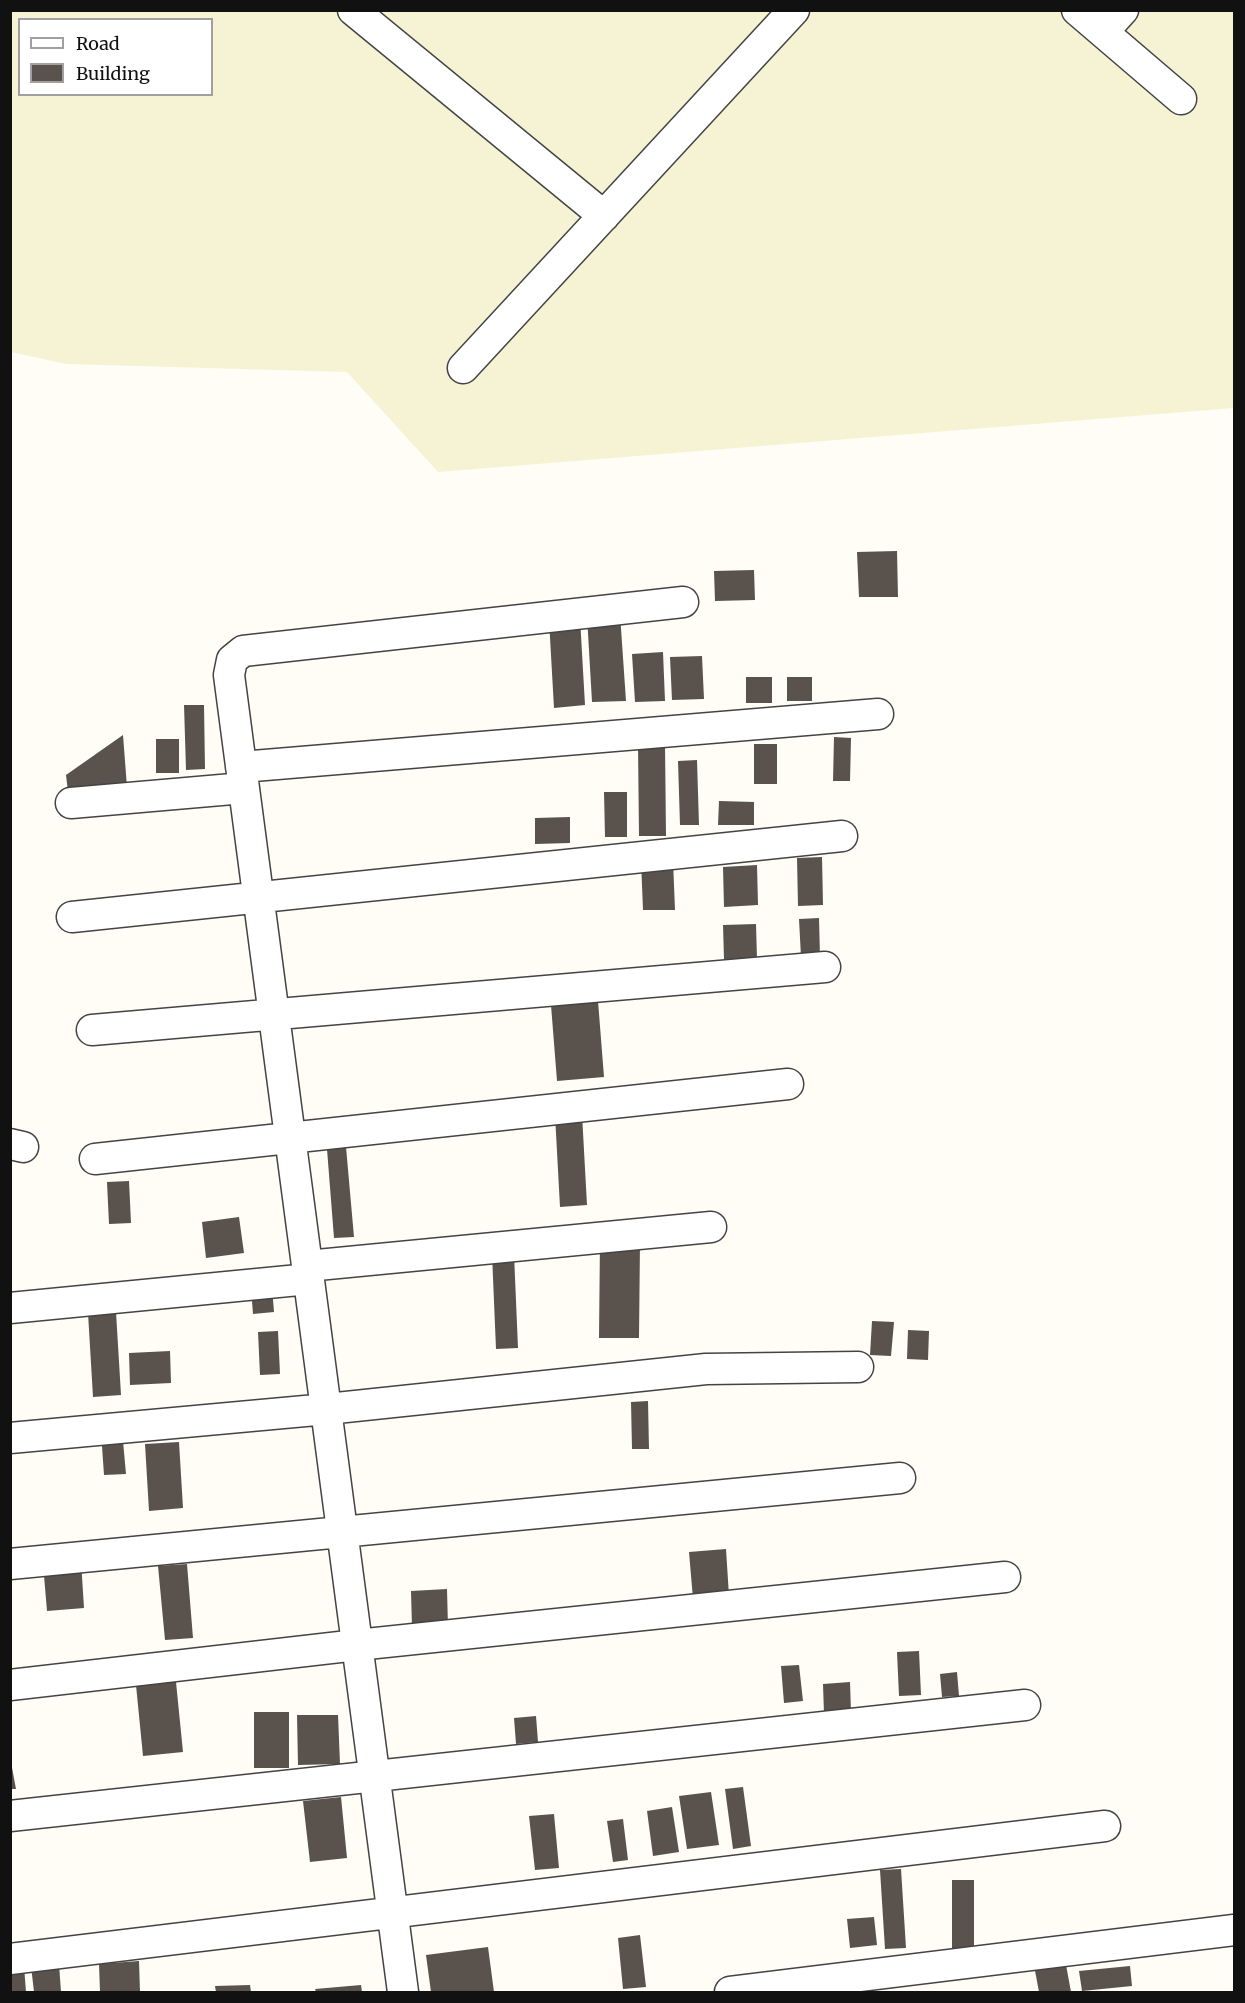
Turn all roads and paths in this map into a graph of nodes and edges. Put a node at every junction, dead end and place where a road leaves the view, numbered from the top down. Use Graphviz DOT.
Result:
graph roads {
  1 [pos="353,10"];
  2 [pos="794,10"];
  3 [pos="1077,10"];
  4 [pos="1113,21"];
  5 [pos="1181,99"];
  6 [pos="604,216"];
  7 [pos="463,368"];
  8 [pos="683,602"];
  9 [pos="878,714"];
  10 [pos="242,777"];
  11 [pos="71,803"];
  12 [pos="842,836"];
  13 [pos="258,897"];
  14 [pos="72,916"];
  15 [pos="825,967"];
  16 [pos="274,1015"];
  17 [pos="92,1030"];
  18 [pos="788,1084"];
  19 [pos="290,1138"];
  20 [pos="95,1160"];
  21 [pos="711,1227"];
  22 [pos="308,1272"];
  23 [pos="10,1308"];
  24 [pos="858,1367"];
  25 [pos="327,1409"];
  26 [pos="10,1438"];
  27 [pos="900,1478"];
  28 [pos="342,1530"];
  29 [pos="10,1564"];
  30 [pos="1005,1576"];
  31 [pos="357,1645"];
  32 [pos="10,1686"];
  33 [pos="1025,1705"];
  34 [pos="374,1776"];
  35 [pos="10,1816"];
  36 [pos="1105,1826"];
  37 [pos="392,1911"];
  38 [pos="1234,1930"];
  39 [pos="10,1959"];
  40 [pos="403,1992"];
  41 [pos="730,1992"];
  1 -- 6 [label="street"];
  2 -- 6 [label="street"];
  3 -- 4 [label="street"];
  4 -- 5 [label="street"];
  6 -- 7 [label="street"];
  8 -- 10 [label="street"];
  9 -- 10 [label="street"];
  10 -- 11 [label="street"];
  10 -- 13 [label="street"];
  12 -- 13 [label="street"];
  13 -- 14 [label="street"];
  13 -- 16 [label="street"];
  15 -- 16 [label="street"];
  16 -- 17 [label="street"];
  16 -- 19 [label="street"];
  18 -- 19 [label="street"];
  19 -- 20 [label="street"];
  19 -- 22 [label="street"];
  21 -- 22 [label="street"];
  22 -- 23 [label="street"];
  22 -- 25 [label="street"];
  24 -- 25 [label="street"];
  25 -- 26 [label="street"];
  25 -- 28 [label="street"];
  27 -- 28 [label="street"];
  28 -- 29 [label="street"];
  28 -- 31 [label="street"];
  30 -- 31 [label="street"];
  31 -- 32 [label="street"];
  31 -- 34 [label="street"];
  33 -- 34 [label="street"];
  34 -- 35 [label="street"];
  34 -- 37 [label="street"];
  36 -- 37 [label="street"];
  37 -- 39 [label="street"];
  37 -- 40 [label="street"];
  38 -- 41 [label="street"];
}
